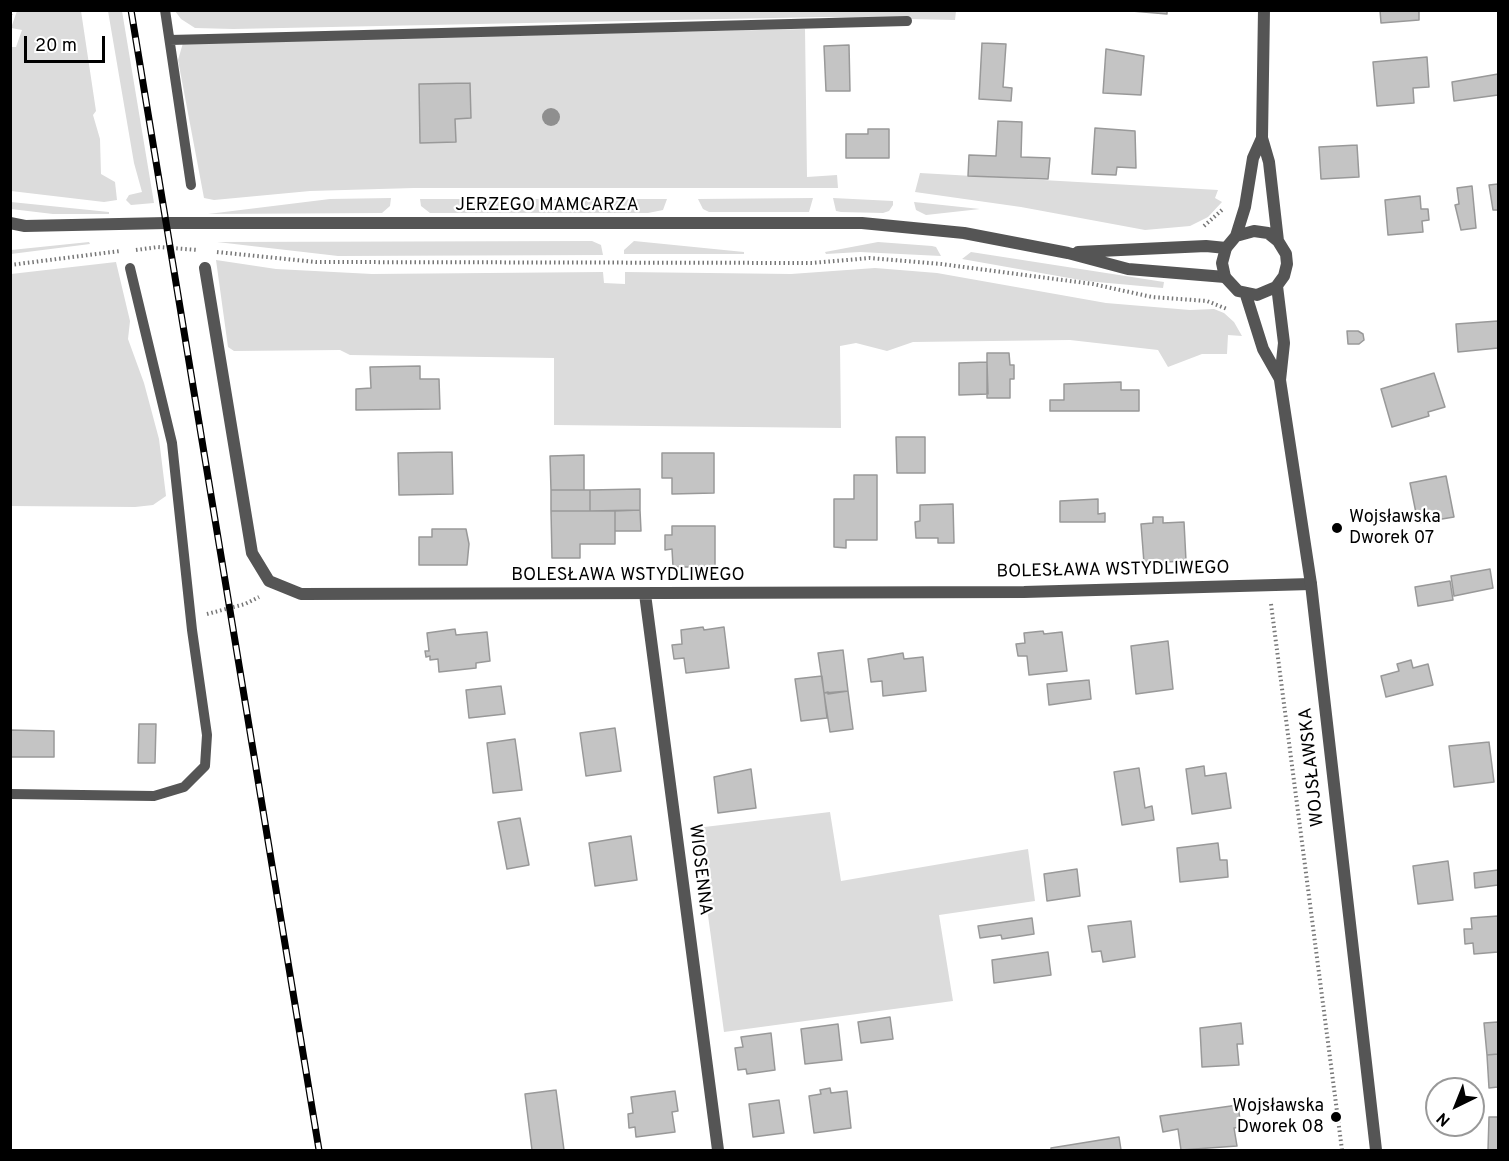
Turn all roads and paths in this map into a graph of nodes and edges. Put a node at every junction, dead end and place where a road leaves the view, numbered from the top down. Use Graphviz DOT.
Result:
graph roads {
  1 [pos="12,10"];
  2 [pos="165,10"];
  3 [pos="1264,10"];
  4 [pos="10,15"];
  5 [pos="907,21"];
  6 [pos="170,40"];
  7 [pos="1262,138"];
  8 [pos="191,185"];
  9 [pos="1224,207"];
  10 [pos="10,223"];
  11 [pos="25,226"];
  12 [pos="1200,227"];
  13 [pos="10,231"];
  14 [pos="1236,236"];
  15 [pos="1278,241"];
  16 [pos="1226,248"];
  17 [pos="134,250"];
  18 [pos="122,251"];
  19 [pos="204,251"];
  20 [pos="215,252"];
  21 [pos="1068,253"];
  22 [pos="10,265"];
  23 [pos="130,268"];
  24 [pos="205,268"];
  25 [pos="1225,277"];
  26 [pos="1277,286"];
  27 [pos="1246,295"];
  28 [pos="1235,317"];
  29 [pos="1280,380"];
  30 [pos="269,581"];
  31 [pos="1311,584"];
  32 [pos="1269,585"];
  33 [pos="645,594"];
  34 [pos="192,630"];
  35 [pos="10,794"];
  36 [pos="718,1150"];
  37 [pos="1342,1150"];
  38 [pos="1376,1150"];
  1 -- 4 [label="path"];
  2 -- 6 [label="lane"];
  3 -- 7 [label="street"];
  5 -- 6 [label="lane"];
  6 -- 8 [label="lane"];
  7 -- 14 [label="street"];
  7 -- 15 [label="street"];
  9 -- 12 [label="path"];
  10 -- 11 [label="street, JERZEGO MAMCARZA"];
  11 -- 13 [label="street, JERZEGO MAMCARZA"];
  11 -- 21 [label="street, JERZEGO MAMCARZA"];
  14 -- 15 [label="street"];
  14 -- 16 [label="street"];
  15 -- 26 [label="street"];
  16 -- 21 [label="street, JERZEGO MAMCARZA"];
  16 -- 25 [label="street"];
  17 -- 19 [label="path"];
  18 -- 22 [label="path"];
  20 -- 28 [label="path"];
  21 -- 25 [label="street, JERZEGO MAMCARZA"];
  23 -- 34 [label="lane"];
  24 -- 30 [label="street"];
  25 -- 27 [label="street"];
  26 -- 27 [label="street"];
  26 -- 29 [label="street, WOJSŁAWSKA"];
  27 -- 29 [label="street, WOJSŁAWSKA"];
  29 -- 31 [label="street, WOJSŁAWSKA"];
  30 -- 33 [label="street, BOLESŁAWA WSTYDLIWEGO"];
  30 -- 34 [label="path"];
  31 -- 32 [label="street, BOLESŁAWA WSTYDLIWEGO"];
  31 -- 38 [label="street, WOJSŁAWSKA"];
  32 -- 33 [label="street, BOLESŁAWA WSTYDLIWEGO"];
  32 -- 37 [label="path"];
  33 -- 36 [label="street, WIOSENNA"];
  34 -- 35 [label="lane"];
}
